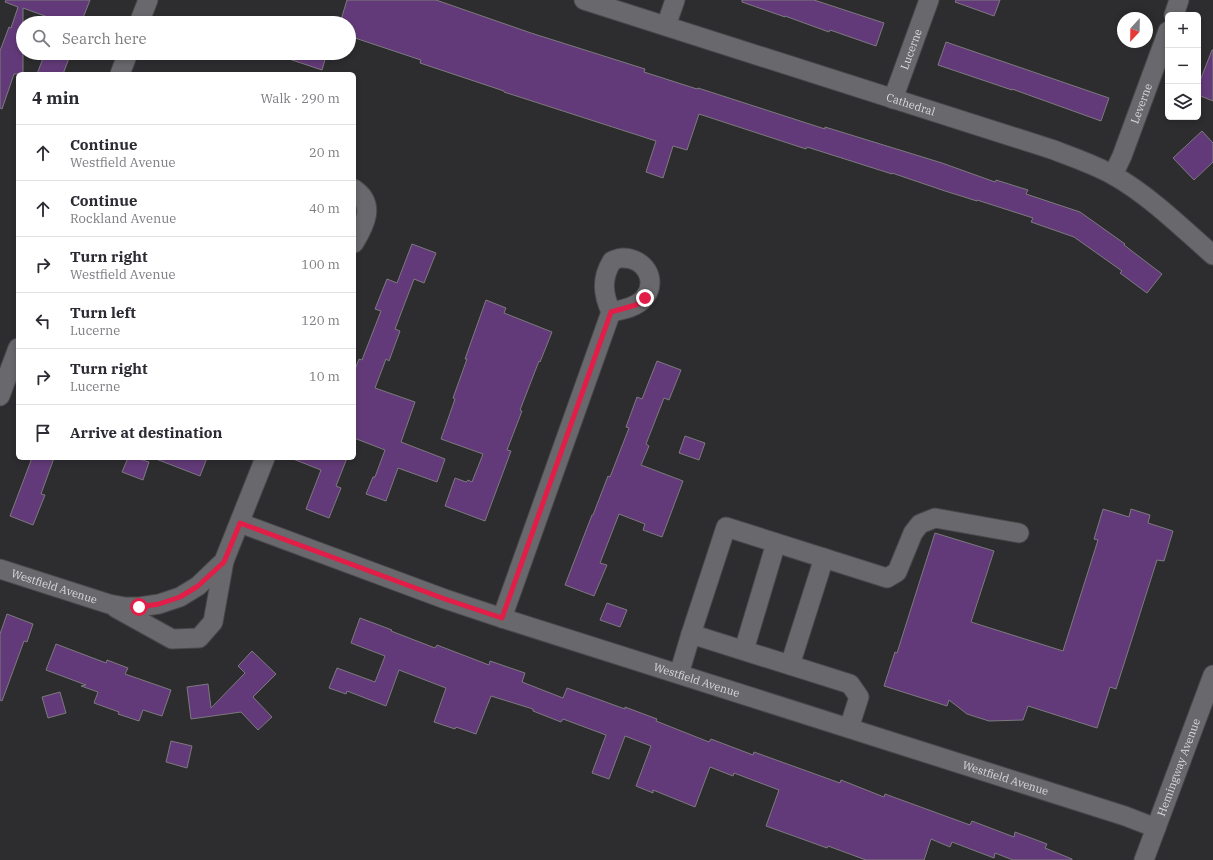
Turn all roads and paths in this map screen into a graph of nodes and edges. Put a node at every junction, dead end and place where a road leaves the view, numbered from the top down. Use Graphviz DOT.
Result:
graph roads {
  1 [pos="148,0"];
  2 [pos="584,0"];
  3 [pos="675,0"];
  4 [pos="929,0"];
  5 [pos="1179,0"];
  6 [pos="1175,12"];
  7 [pos="142,16"];
  8 [pos="666,26"];
  9 [pos="1165,39"];
  10 [pos="125,60"];
  11 [pos="121,72"];
  12 [pos="893,99"];
  13 [pos="1113,175"];
  14 [pos="356,190"];
  15 [pos="356,240"];
  16 [pos="1213,255"];
  17 [pos="611,312"];
  18 [pos="16,353"];
  19 [pos="0,396"];
  20 [pos="264,460"];
  21 [pos="240,523"];
  22 [pos="1019,534"];
  23 [pos="776,543"];
  24 [pos="824,558"];
  25 [pos="224,562"];
  26 [pos="0,569"];
  27 [pos="109,604"];
  28 [pos="502,618"];
  29 [pos="691,634"];
  30 [pos="744,650"];
  31 [pos="790,665"];
  32 [pos="679,674"];
  33 [pos="1213,675"];
  34 [pos="849,728"];
  35 [pos="1156,828"];
  36 [pos="1144,860"];
  1 -- 7 [label="street"];
  2 -- 8 [label="street, Cathedral"];
  3 -- 8 [label="street"];
  4 -- 12 [label="street, Lucerne"];
  5 -- 6 [label="street"];
  8 -- 12 [label="street, Cathedral"];
  9 -- 13 [label="street, Leverne"];
  10 -- 11 [label="street"];
  12 -- 13 [label="street, Cathedral"];
  13 -- 16 [label="street, Cathedral"];
  14 -- 15 [label="street"];
  17 -- 28 [label="street"];
  18 -- 19 [label="street"];
  20 -- 21 [label="street"];
  21 -- 25 [label="street"];
  21 -- 28 [label="street, Westfield Avenue"];
  22 -- 24 [label="street"];
  23 -- 24 [label="street"];
  23 -- 29 [label="street"];
  23 -- 30 [label="street"];
  24 -- 31 [label="street"];
  25 -- 27 [label="street, Westfield Avenue"];
  25 -- 27 [label="street, Westfield Avenue"];
  26 -- 27 [label="street, Westfield Avenue"];
  28 -- 32 [label="street, Westfield Avenue"];
  29 -- 30 [label="street"];
  29 -- 32 [label="street"];
  30 -- 31 [label="street"];
  31 -- 34 [label="street"];
  32 -- 34 [label="street, Westfield Avenue"];
  33 -- 35 [label="street, Hemingway Avenue"];
  34 -- 35 [label="street, Westfield Avenue"];
  35 -- 36 [label="street, Hemingway Avenue"];
}
